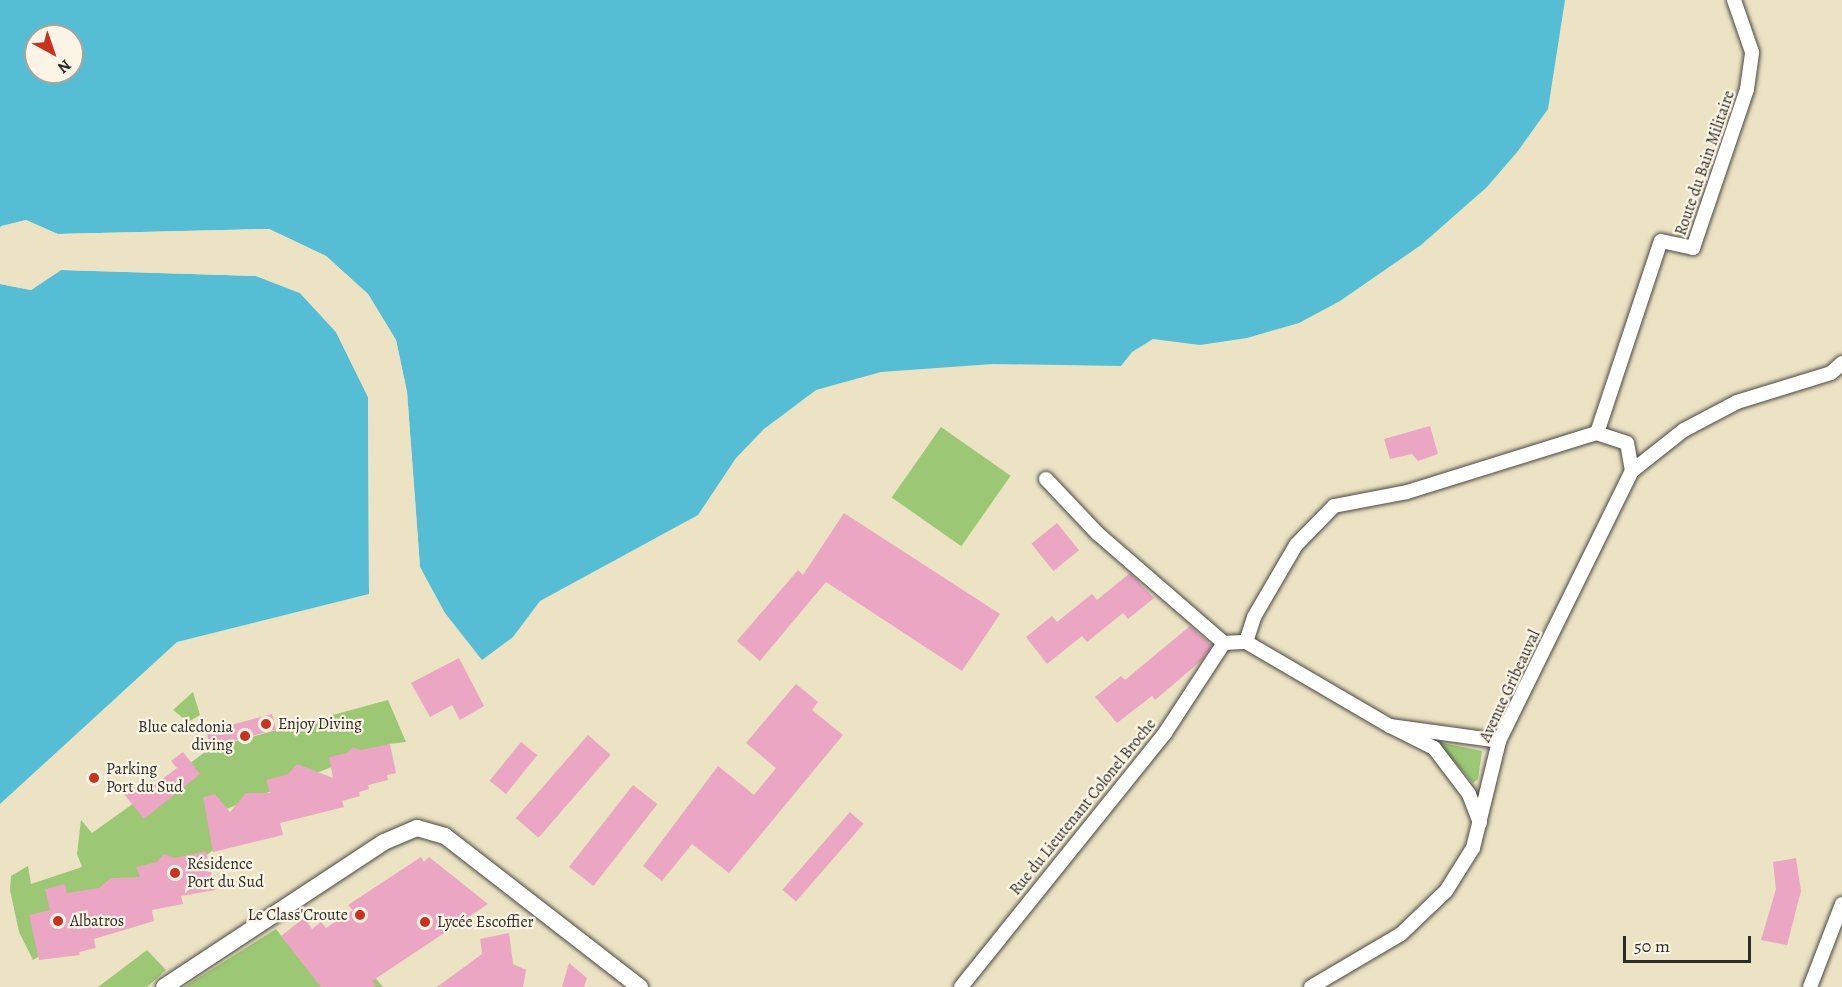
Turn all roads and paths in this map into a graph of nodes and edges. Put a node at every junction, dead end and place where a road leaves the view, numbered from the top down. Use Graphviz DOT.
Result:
graph roads {
  1 [pos="1734,0"];
  2 [pos="1842,363"];
  3 [pos="1597,433"];
  4 [pos="1632,471"];
  5 [pos="1046,479"];
  6 [pos="1246,642"];
  7 [pos="1224,643"];
  8 [pos="1390,726"];
  9 [pos="1499,741"];
  10 [pos="1480,823"];
  11 [pos="1842,904"];
  12 [pos="164,987"];
  13 [pos="640,987"];
  14 [pos="961,987"];
  15 [pos="1311,987"];
  16 [pos="1810,987"];
  1 -- 3 [label="street, Route du Bain Militaire"];
  2 -- 4 [label="street"];
  3 -- 4 [label="street"];
  3 -- 6 [label="street"];
  4 -- 9 [label="street, Avenue Gribeauval"];
  5 -- 7 [label="street"];
  6 -- 7 [label="street"];
  6 -- 8 [label="street"];
  7 -- 14 [label="street, Rue du Lieutenant Colonel Broche"];
  8 -- 9 [label="street"];
  8 -- 10 [label="street"];
  9 -- 10 [label="street, Avenue Gribeauval"];
  10 -- 15 [label="street, Avenue Gribeauval"];
  11 -- 16 [label="street"];
  12 -- 13 [label="street"];
}
